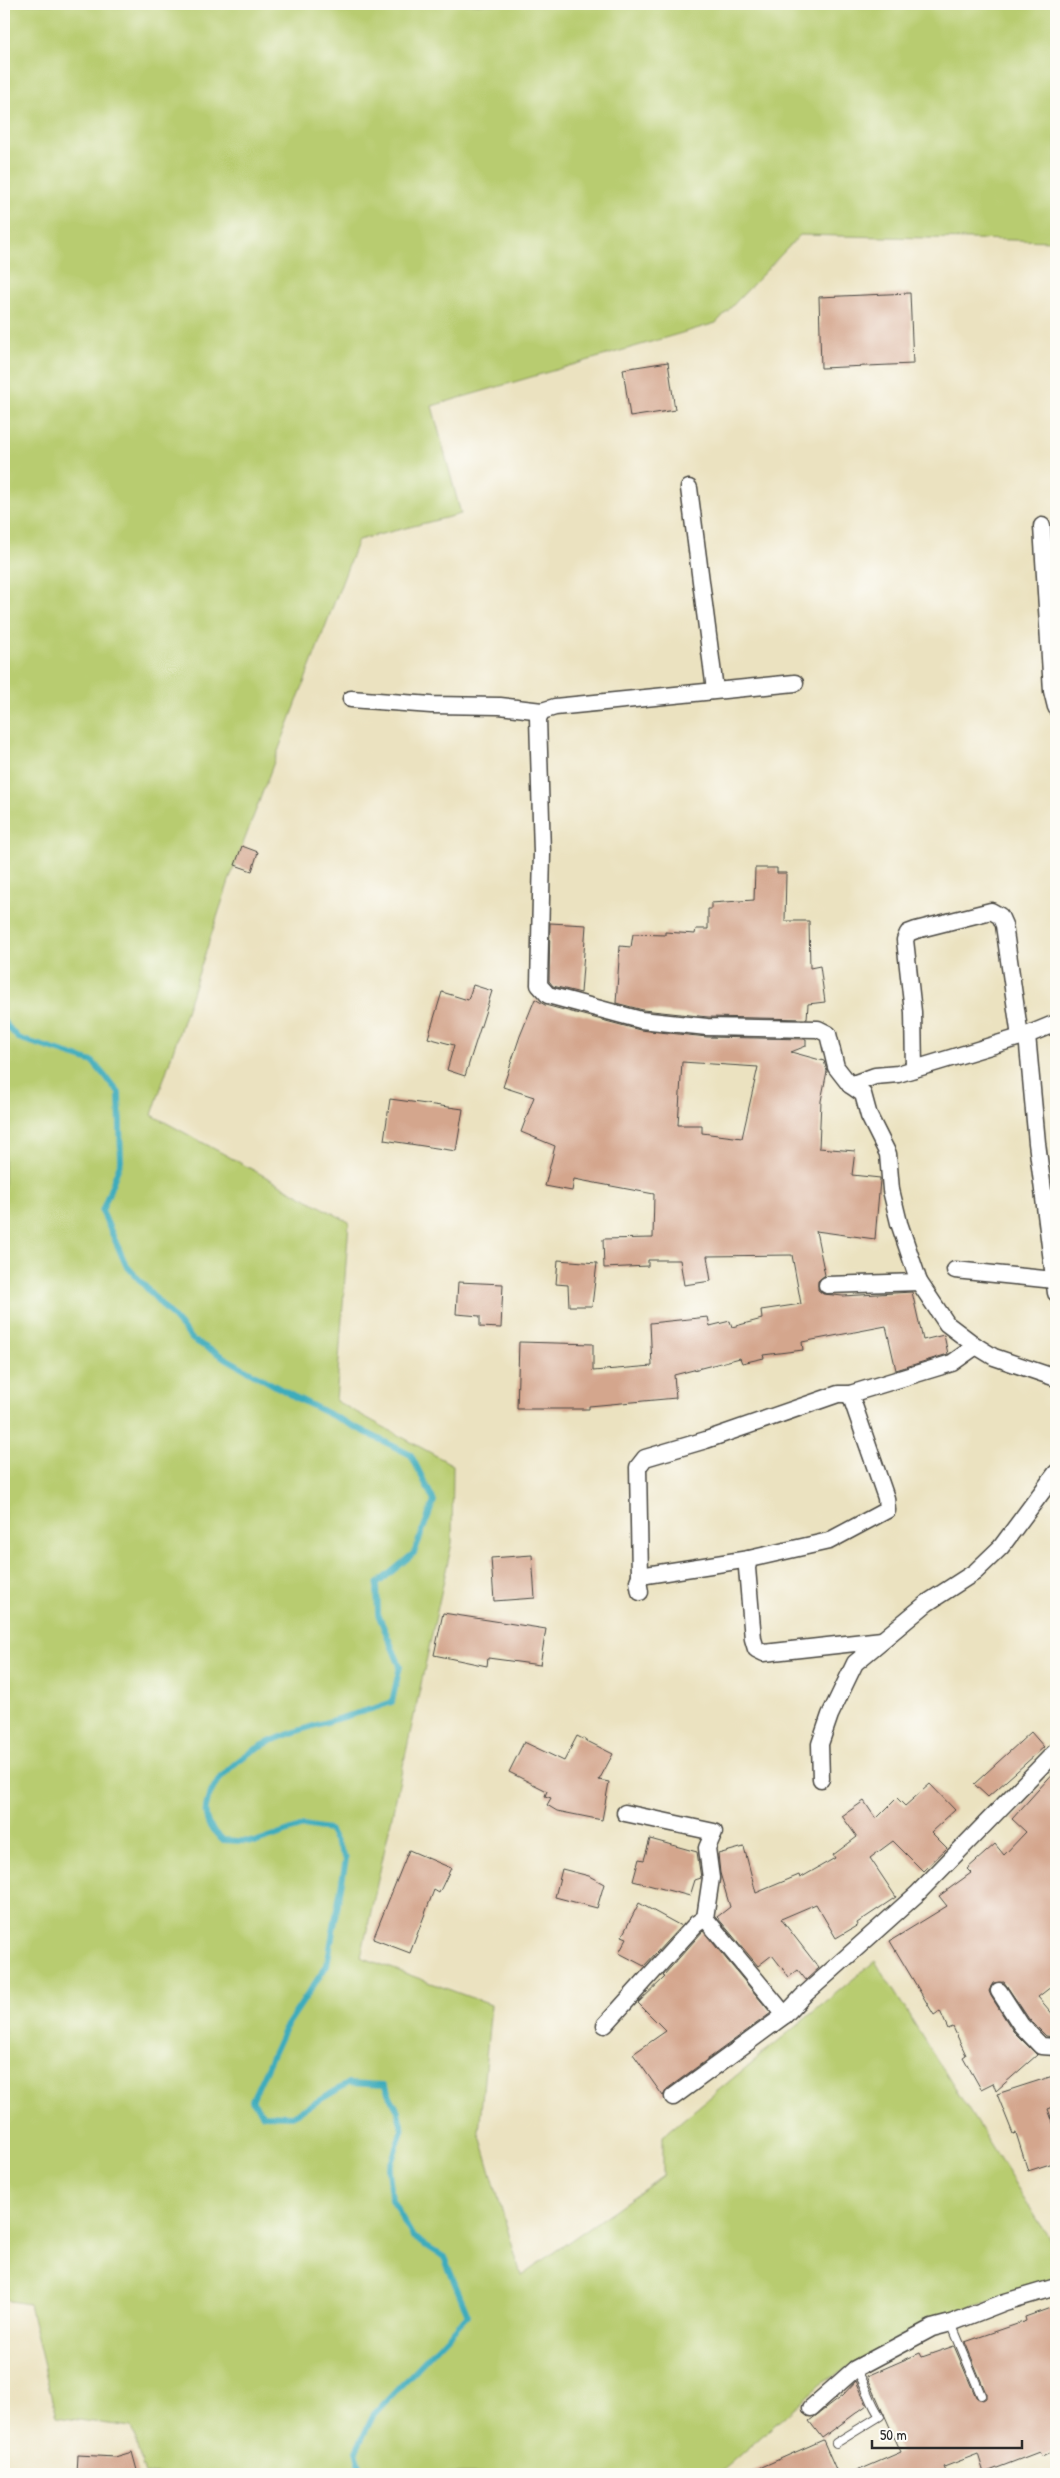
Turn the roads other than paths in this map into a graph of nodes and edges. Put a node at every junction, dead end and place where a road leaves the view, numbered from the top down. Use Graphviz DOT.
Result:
graph roads {
  1 [pos="689,488"];
  2 [pos="1042,526"];
  3 [pos="795,683"];
  4 [pos="715,690"];
  5 [pos="351,700"];
  6 [pos="1056,708"];
  7 [pos="542,711"];
  8 [pos="1056,1023"];
  9 [pos="1023,1036"];
  10 [pos="914,1069"];
  11 [pos="850,1085"];
  12 [pos="955,1270"];
  13 [pos="919,1282"];
  14 [pos="827,1285"];
  15 [pos="1055,1286"];
  16 [pos="976,1346"];
  17 [pos="1056,1378"];
  18 [pos="850,1394"];
  19 [pos="1056,1473"];
  20 [pos="749,1559"];
  21 [pos="640,1576"];
  22 [pos="640,1592"];
  23 [pos="882,1640"];
  24 [pos="1056,1751"];
  25 [pos="821,1779"];
  26 [pos="625,1813"];
  27 [pos="705,1918"];
  28 [pos="999,1991"];
  29 [pos="785,2015"];
  30 [pos="605,2025"];
  31 [pos="1056,2047"];
  32 [pos="673,2097"];
  33 [pos="1056,2287"];
  34 [pos="951,2324"];
  35 [pos="855,2369"];
  36 [pos="981,2395"];
  37 [pos="811,2408"];
  38 [pos="836,2443"];
  1 -- 4 [label="street"];
  2 -- 6 [label="street"];
  3 -- 4 [label="street"];
  4 -- 7 [label="street"];
  5 -- 7 [label="street"];
  7 -- 11 [label="street"];
  8 -- 9 [label="street"];
  9 -- 10 [label="street"];
  9 -- 10 [label="street"];
  9 -- 15 [label="street"];
  10 -- 11 [label="street"];
  11 -- 13 [label="street"];
  12 -- 15 [label="street"];
  13 -- 14 [label="street"];
  13 -- 16 [label="street"];
  16 -- 17 [label="street"];
  16 -- 18 [label="street"];
  18 -- 20 [label="street"];
  18 -- 21 [label="street"];
  19 -- 23 [label="street"];
  20 -- 21 [label="street"];
  20 -- 23 [label="street"];
  21 -- 22 [label="street"];
  23 -- 25 [label="street"];
  24 -- 29 [label="street"];
  26 -- 27 [label="street"];
  27 -- 29 [label="street"];
  27 -- 30 [label="street"];
  28 -- 31 [label="street"];
  29 -- 32 [label="street"];
  33 -- 34 [label="street"];
  34 -- 35 [label="street"];
  34 -- 36 [label="lane"];
  35 -- 37 [label="street"];
  35 -- 38 [label="lane"];
}
